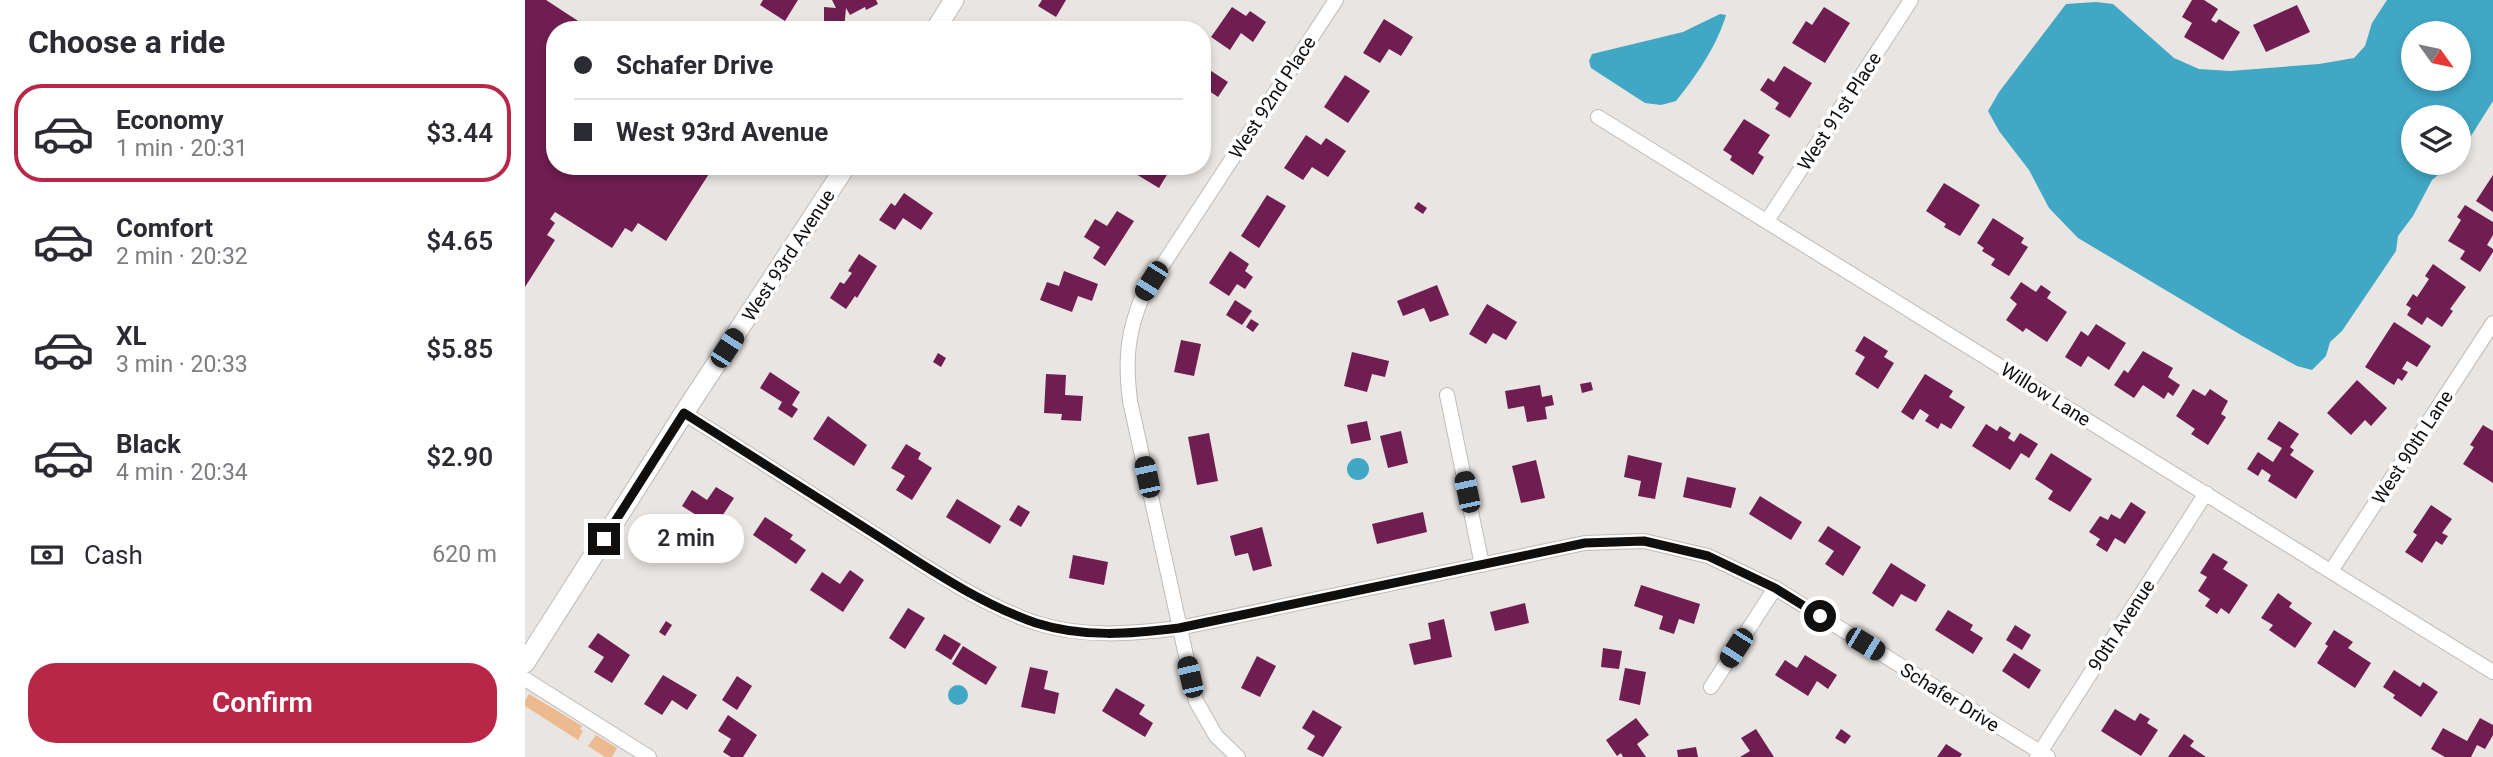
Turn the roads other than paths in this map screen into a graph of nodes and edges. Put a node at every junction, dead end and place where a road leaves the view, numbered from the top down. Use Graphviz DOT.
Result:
graph roads {
  1 [pos="954,0"];
  2 [pos="1335,0"];
  3 [pos="1911,0"];
  4 [pos="941,21"];
  5 [pos="1598,117"];
  6 [pos="840,175"];
  7 [pos="1767,221"];
  8 [pos="2493,323"];
  9 [pos="1447,395"];
  10 [pos="684,413"];
  11 [pos="2206,493"];
  12 [pos="1482,565"];
  13 [pos="2331,571"];
  14 [pos="1775,588"];
  15 [pos="1179,628"];
  16 [pos="525,663"];
  17 [pos="2493,672"];
  18 [pos="525,680"];
  19 [pos="1711,687"];
  20 [pos="2041,755"];
  21 [pos="649,757"];
  22 [pos="1238,757"];
  1 -- 4 [label="street"];
  2 -- 15 [label="street, West 92nd Place"];
  3 -- 7 [label="street, West 91st Place"];
  5 -- 7 [label="street, Willow Lane"];
  6 -- 10 [label="street, West 93rd Avenue"];
  7 -- 11 [label="street, Willow Lane"];
  8 -- 13 [label="street, West 90th Lane"];
  9 -- 12 [label="street"];
  10 -- 15 [label="street, Schafer Drive"];
  10 -- 16 [label="street, West 93rd Avenue"];
  11 -- 13 [label="street, Willow Lane"];
  11 -- 20 [label="street, 90th Avenue"];
  12 -- 14 [label="street, Schafer Drive"];
  12 -- 15 [label="street, Schafer Drive"];
  13 -- 17 [label="street, Willow Lane"];
  14 -- 19 [label="street"];
  14 -- 20 [label="street, Schafer Drive"];
  15 -- 22 [label="street, West 92nd Place"];
  18 -- 21 [label="street"];
}
